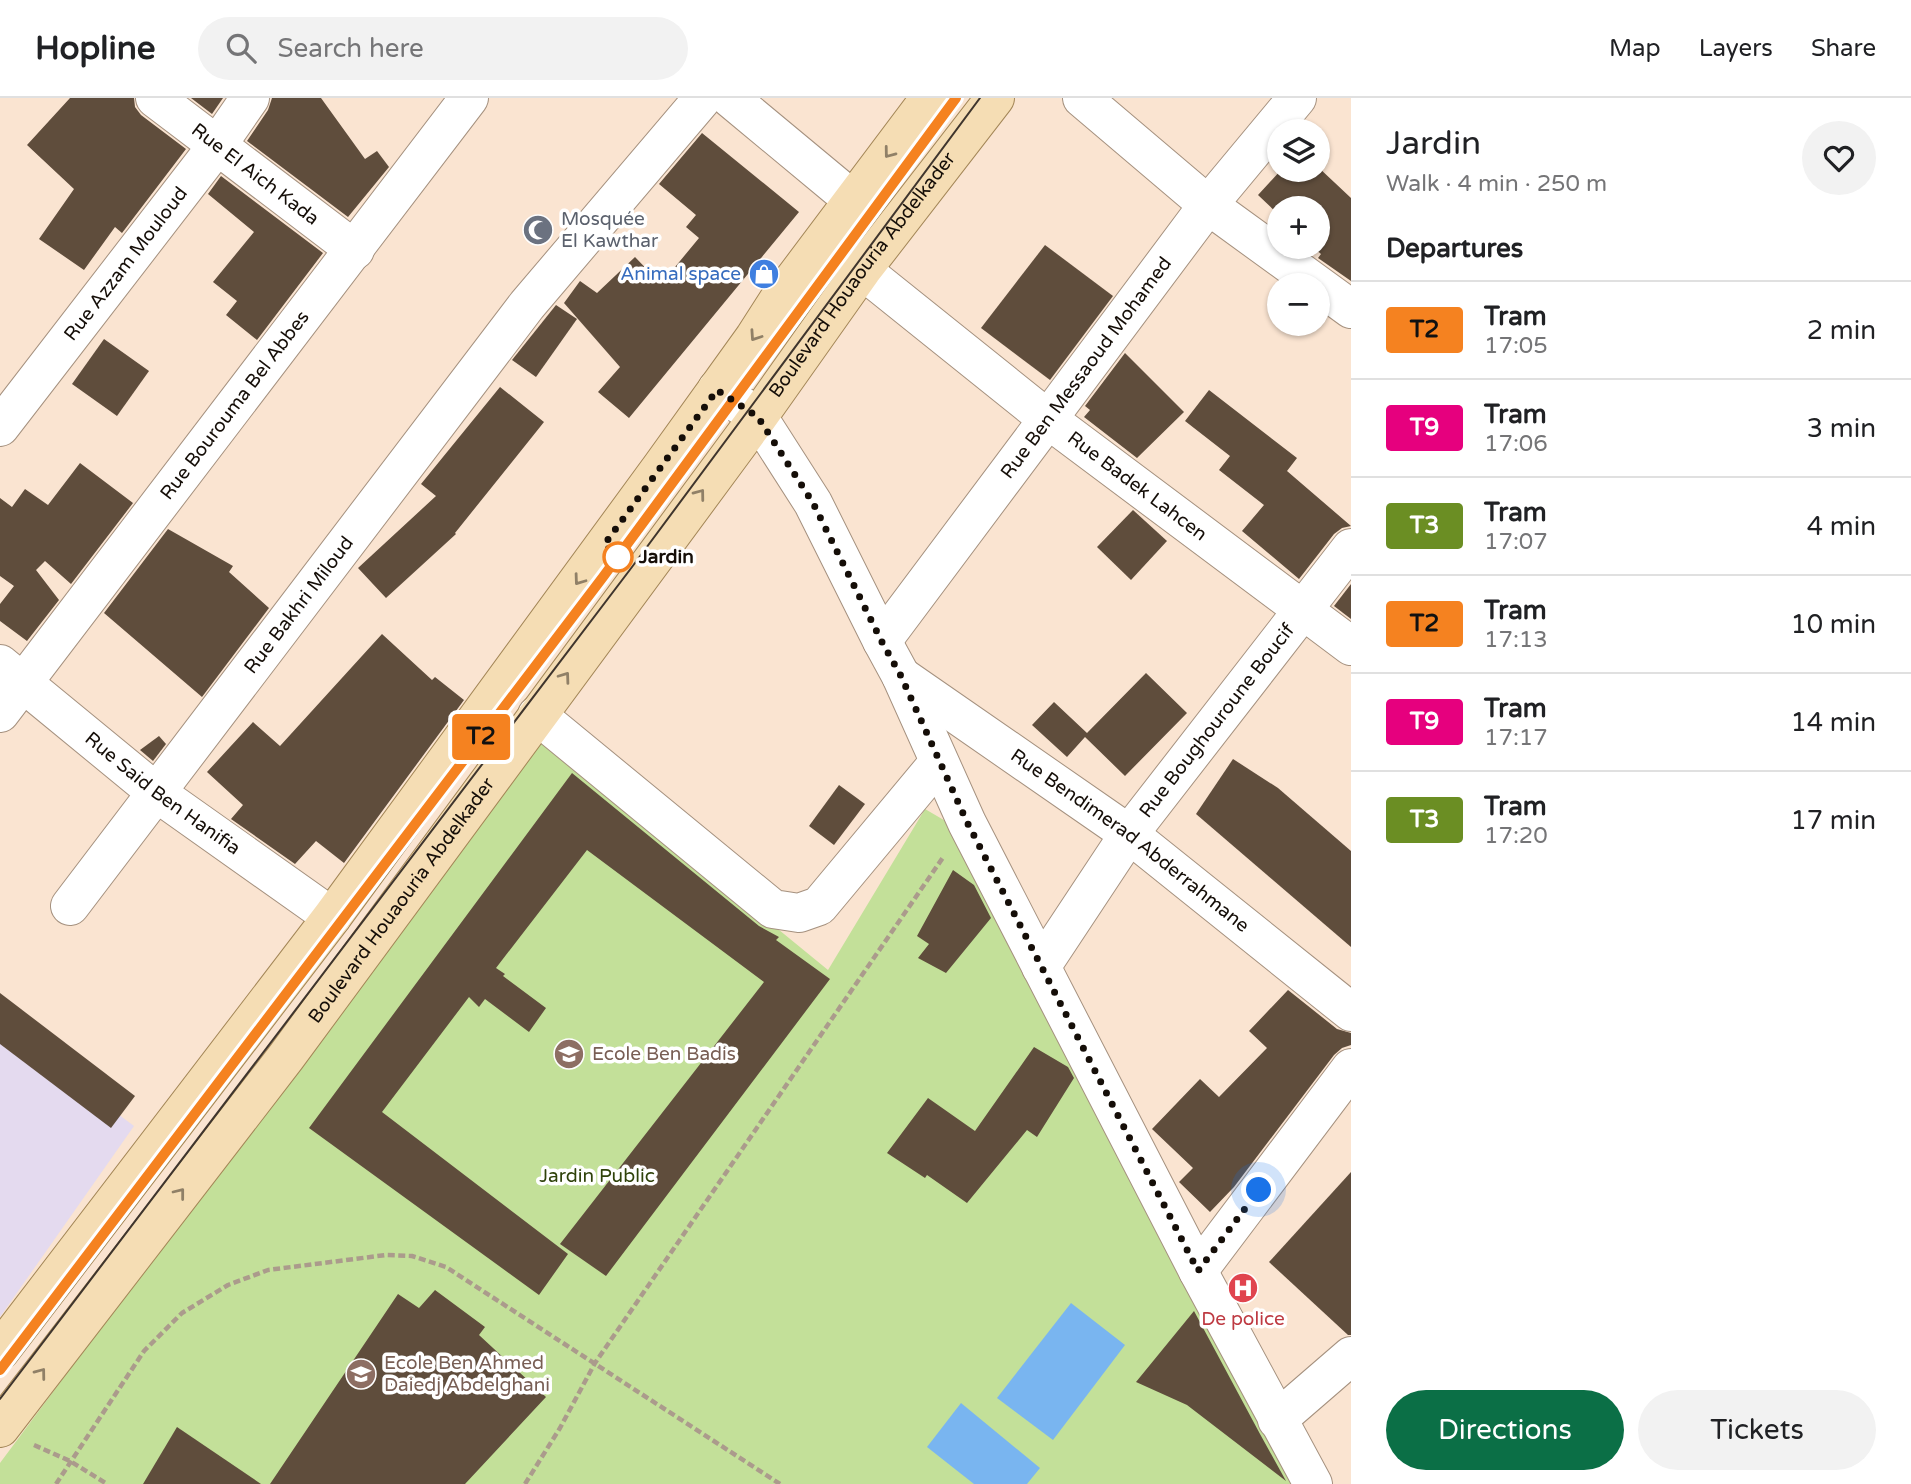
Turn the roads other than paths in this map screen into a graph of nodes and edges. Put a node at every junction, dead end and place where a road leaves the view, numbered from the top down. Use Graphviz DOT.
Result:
graph roads {
  1 [pos="155,98"];
  2 [pos="250,98"];
  3 [pos="469,98"];
  4 [pos="703,98"];
  5 [pos="730,98"];
  6 [pos="930,98"];
  7 [pos="995,98"];
  8 [pos="1082,98"];
  9 [pos="1297,98"];
  10 [pos="216,147"];
  11 [pos="854,201"];
  12 [pos="1208,205"];
  13 [pos="355,250"];
  14 [pos="862,270"];
  15 [pos="1351,309"];
  16 [pos="717,390"];
  17 [pos="758,417"];
  18 [pos="1049,420"];
  19 [pos="0,427"];
  20 [pos="1351,548"];
  21 [pos="1303,611"];
  22 [pos="882,642"];
  23 [pos="1351,646"];
  24 [pos="11,673"];
  25 [pos="901,676"];
  26 [pos="0,713"];
  27 [pos="537,715"];
  28 [pos="939,762"];
  29 [pos="157,793"];
  30 [pos="1129,834"];
  31 [pos="70,906"];
  32 [pos="332,918"];
  33 [pos="1041,967"];
  34 [pos="1351,1012"];
  35 [pos="1351,1068"];
  36 [pos="1198,1271"];
  37 [pos="0,1351"];
  38 [pos="1351,1356"];
  39 [pos="1278,1420"];
  40 [pos="12,1434"];
  41 [pos="1312,1484"];
  1 -- 10 [label="street, Rue El Aich Kada"];
  2 -- 10 [label="street, Rue Azzam Mouloud"];
  3 -- 13 [label="street, Rue Bourouma Bel Abbes"];
  4 -- 29 [label="street, Rue Bakhri Miloud"];
  5 -- 11 [label="street"];
  6 -- 11 [label="main road, one-way"];
  7 -- 14 [label="main road, Boulevard Houaouria Abdelkader"];
  8 -- 12 [label="street"];
  9 -- 12 [label="street, Rue Ben Messaoud Mohamed"];
  10 -- 13 [label="street, Rue El Aich Kada"];
  10 -- 19 [label="street, Rue Azzam Mouloud"];
  11 -- 16 [label="main road, one-way"];
  12 -- 15 [label="street"];
  12 -- 18 [label="street, Rue Ben Messaoud Mohamed"];
  13 -- 24 [label="street, Rue Bourouma Bel Abbes"];
  14 -- 17 [label="main road, Boulevard Houaouria Abdelkader"];
  14 -- 18 [label="street, Rue Badek Lahcen"];
  16 -- 17 [label="street"];
  16 -- 32 [label="main road, one-way"];
  17 -- 22 [label="street"];
  27 -- 17 [label="main road, Boulevard Houaouria Abdelkader, one-way"];
  18 -- 21 [label="street, Rue Badek Lahcen"];
  18 -- 22 [label="street, Rue Ben Messaoud Mohamed"];
  20 -- 21 [label="street, Rue Boughouroune Boucif"];
  21 -- 23 [label="street, Rue Badek Lahcen"];
  21 -- 30 [label="street, Rue Boughouroune Boucif"];
  22 -- 25 [label="street"];
  24 -- 26 [label="street, Rue Bourouma Bel Abbes"];
  24 -- 29 [label="street, Rue Said Ben Hanifia"];
  25 -- 28 [label="street"];
  25 -- 30 [label="street, Rue Bendimerad Abderrahmane"];
  27 -- 28 [label="street"];
  40 -- 27 [label="main road, Boulevard Houaouria Abdelkader, one-way"];
  28 -- 33 [label="street"];
  29 -- 31 [label="street, Rue Bakhri Miloud"];
  29 -- 32 [label="street, Rue Said Ben Hanifia"];
  30 -- 33 [label="street, Rue Boughouroune Boucif"];
  30 -- 34 [label="street, Rue Bendimerad Abderrahmane"];
  32 -- 37 [label="main road"];
  33 -- 36 [label="street"];
  35 -- 36 [label="street"];
  36 -- 39 [label="street"];
  38 -- 39 [label="street"];
  39 -- 41 [label="street"];
}
